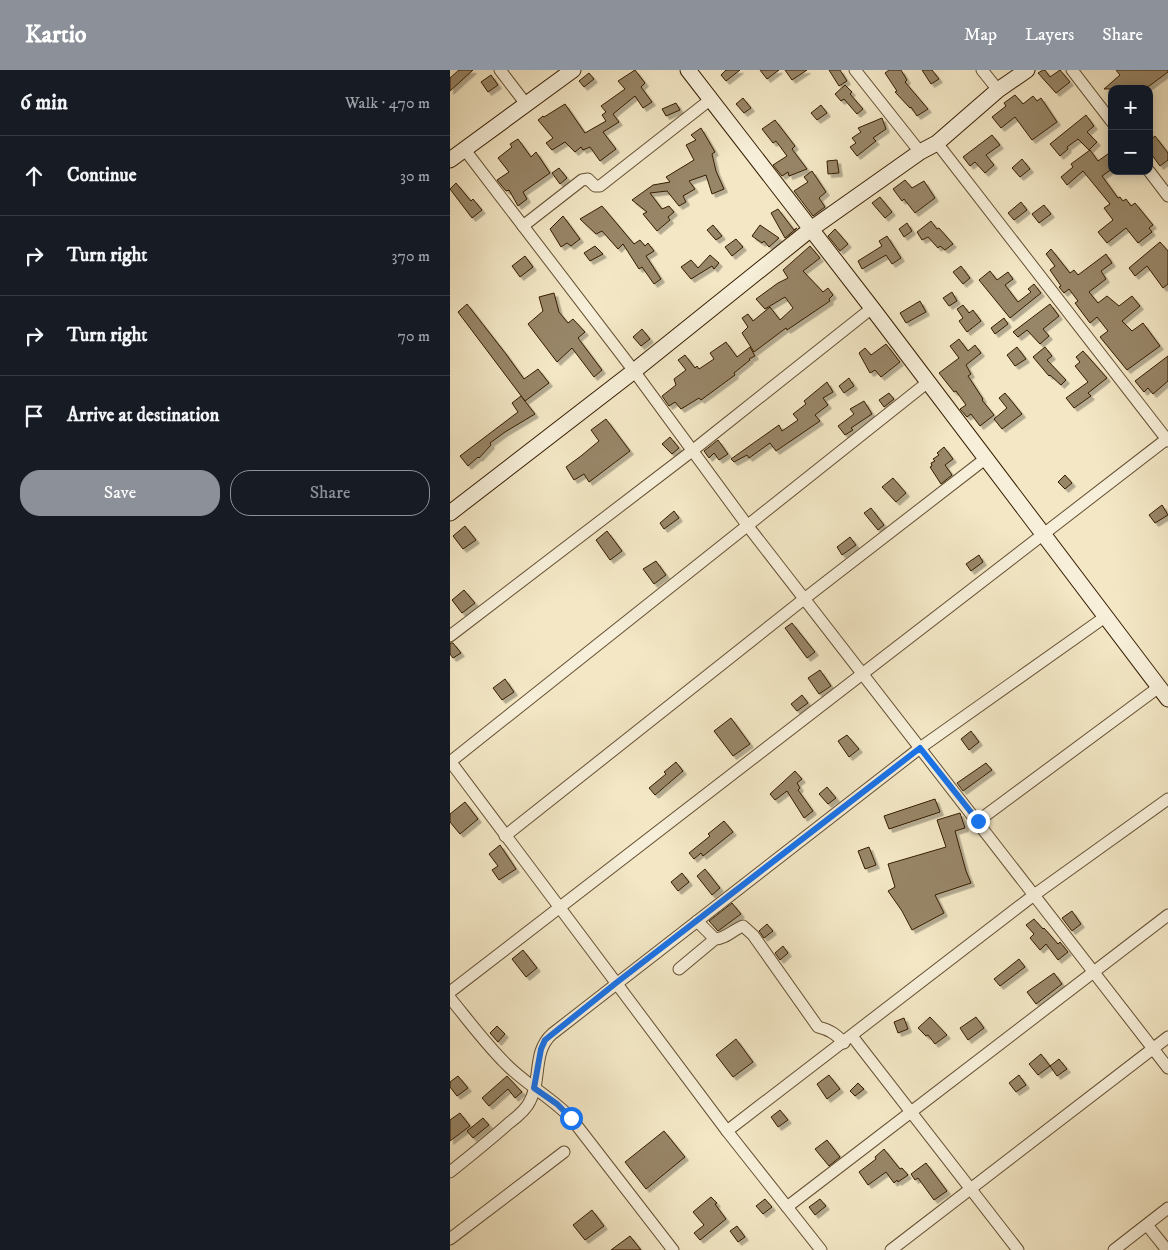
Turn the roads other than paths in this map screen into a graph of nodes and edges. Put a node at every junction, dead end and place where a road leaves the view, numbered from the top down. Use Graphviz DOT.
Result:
graph roads {
  1 [pos="500,70"];
  2 [pos="573,70"];
  3 [pos="688,70"];
  4 [pos="855,70"];
  5 [pos="982,70"];
  6 [pos="1027,70"];
  7 [pos="1072,70"];
  8 [pos="998,90"];
  9 [pos="711,99"];
  10 [pos="526,104"];
  11 [pos="1108,117"];
  12 [pos="937,143"];
  13 [pos="465,150"];
  14 [pos="920,152"];
  15 [pos="450,160"];
  16 [pos="1152,175"];
  17 [pos="1168,196"];
  18 [pos="523,226"];
  19 [pos="811,229"];
  20 [pos="872,308"];
  21 [pos="634,371"];
  22 [pos="928,382"];
  23 [pos="1167,439"];
  24 [pos="692,451"];
  25 [pos="985,459"];
  26 [pos="450,513"];
  27 [pos="747,525"];
  28 [pos="1043,533"];
  29 [pos="804,598"];
  30 [pos="1105,617"];
  31 [pos="450,636"];
  32 [pos="863,673"];
  33 [pos="1163,693"];
  34 [pos="920,748"];
  35 [pos="450,762"];
  36 [pos="1168,799"];
  37 [pos="978,821"];
  38 [pos="505,836"];
  39 [pos="1034,896"];
  40 [pos="558,907"];
  41 [pos="1168,915"];
  42 [pos="697,921"];
  43 [pos="715,939"];
  44 [pos="679,969"];
  45 [pos="1094,972"];
  46 [pos="616,983"];
  47 [pos="450,992"];
  48 [pos="450,998"];
  49 [pos="1168,1037"];
  50 [pos="848,1040"];
  51 [pos="1152,1049"];
  52 [pos="1168,1068"];
  53 [pos="534,1088"];
  54 [pos="912,1112"];
  55 [pos="727,1131"];
  56 [pos="564,1152"];
  57 [pos="450,1172"];
  58 [pos="971,1189"];
  59 [pos="787,1207"];
  60 [pos="1168,1208"];
  61 [pos="1147,1225"];
  62 [pos="450,1239"];
  63 [pos="673,1250"];
  64 [pos="821,1250"];
  65 [pos="891,1250"];
  66 [pos="1018,1250"];
  67 [pos="1114,1250"];
  68 [pos="1167,1250"];
  1 -- 10 [label="street"];
  2 -- 10 [label="street"];
  3 -- 9 [label="street"];
  4 -- 14 [label="street"];
  5 -- 8 [label="street"];
  6 -- 8 [label="street"];
  7 -- 11 [label="street"];
  8 -- 12 [label="street"];
  9 -- 18 [label="street"];
  9 -- 19 [label="street"];
  10 -- 13 [label="street"];
  12 -- 14 [label="street"];
  12 -- 23 [label="street"];
  13 -- 15 [label="street"];
  13 -- 18 [label="street"];
  14 -- 19 [label="street"];
  16 -- 17 [label="street"];
  18 -- 21 [label="street"];
  19 -- 20 [label="street"];
  19 -- 21 [label="street"];
  20 -- 22 [label="street"];
  20 -- 24 [label="street"];
  21 -- 24 [label="street"];
  21 -- 26 [label="street"];
  22 -- 25 [label="street"];
  22 -- 27 [label="street"];
  23 -- 28 [label="street"];
  24 -- 27 [label="street"];
  24 -- 31 [label="street"];
  25 -- 28 [label="street"];
  25 -- 29 [label="street"];
  27 -- 29 [label="street"];
  27 -- 35 [label="street"];
  28 -- 30 [label="street"];
  28 -- 32 [label="street"];
  29 -- 32 [label="street"];
  29 -- 38 [label="street"];
  30 -- 33 [label="street"];
  30 -- 34 [label="street"];
  32 -- 34 [label="street"];
  32 -- 40 [label="street"];
  33 -- 37 [label="street"];
  34 -- 37 [label="street"];
  34 -- 42 [label="street"];
  35 -- 38 [label="street"];
  36 -- 39 [label="street"];
  37 -- 39 [label="street"];
  38 -- 40 [label="street"];
  39 -- 45 [label="street"];
  39 -- 50 [label="street"];
  40 -- 46 [label="street"];
  40 -- 47 [label="street"];
  41 -- 45 [label="street"];
  42 -- 43 [label="street"];
  42 -- 46 [label="street"];
  43 -- 44 [label="street"];
  43 -- 50 [label="street"];
  45 -- 51 [label="street"];
  45 -- 54 [label="street"];
  46 -- 53 [label="street"];
  46 -- 55 [label="street"];
  48 -- 53 [label="street"];
  49 -- 51 [label="street"];
  50 -- 54 [label="street"];
  50 -- 55 [label="street"];
  51 -- 52 [label="street"];
  51 -- 58 [label="street"];
  53 -- 57 [label="street"];
  53 -- 63 [label="street"];
  54 -- 58 [label="street"];
  54 -- 59 [label="street"];
  55 -- 59 [label="street"];
  56 -- 62 [label="street"];
  58 -- 65 [label="street"];
  58 -- 66 [label="street"];
  59 -- 64 [label="street"];
  60 -- 61 [label="street"];
  61 -- 67 [label="street"];
  61 -- 68 [label="street"];
}
